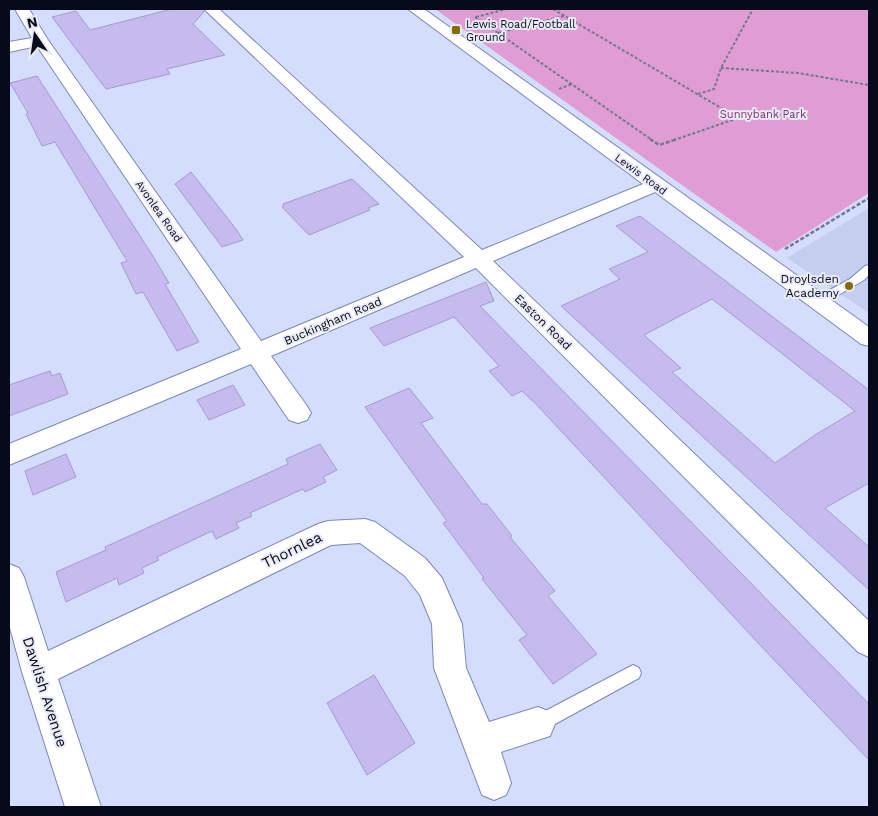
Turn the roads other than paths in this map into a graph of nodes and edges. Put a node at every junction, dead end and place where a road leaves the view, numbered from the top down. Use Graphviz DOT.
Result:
graph roads {
  1 [pos="22,9"];
  2 [pos="211,9"];
  3 [pos="415,9"];
  4 [pos="41,41"];
  5 [pos="9,47"];
  6 [pos="656,185"];
  7 [pos="478,258"];
  8 [pos="869,268"];
  9 [pos="818,301"];
  10 [pos="869,338"];
  11 [pos="258,353"];
  12 [pos="298,413"];
  13 [pos="9,455"];
  14 [pos="9,577"];
  15 [pos="869,642"];
  16 [pos="38,672"];
  17 [pos="633,673"];
  18 [pos="538,724"];
  19 [pos="480,742"];
  20 [pos="494,783"];
  21 [pos="83,807"];
  1 -- 4 [label="street, Avonlea Road"];
  2 -- 7 [label="street, Easton Road"];
  3 -- 6 [label="street, Lewis Road"];
  4 -- 5 [label="street"];
  4 -- 11 [label="street, Avonlea Road"];
  6 -- 7 [label="street, Buckingham Road"];
  6 -- 9 [label="street, Lewis Road"];
  7 -- 11 [label="street, Buckingham Road"];
  7 -- 15 [label="street, Easton Road"];
  8 -- 9 [label="lane"];
  9 -- 10 [label="street, Lewis Road"];
  11 -- 12 [label="street, Avonlea Road"];
  11 -- 13 [label="street, Buckingham Road"];
  14 -- 16 [label="street, Dawlish Avenue"];
  16 -- 19 [label="street, Thornlea"];
  16 -- 21 [label="street, Dawlish Avenue"];
  17 -- 18 [label="lane"];
  18 -- 19 [label="street"];
  19 -- 20 [label="street, Thornlea"];
}
